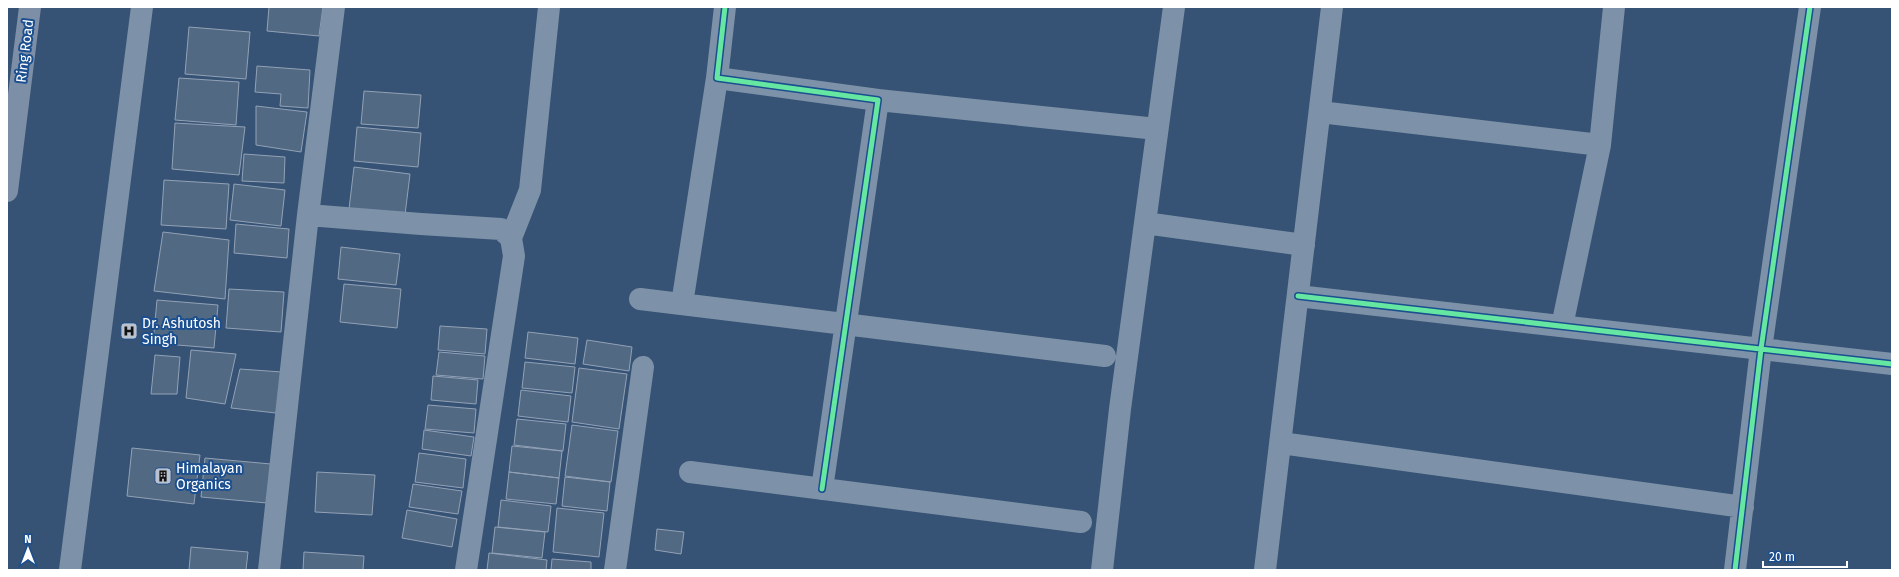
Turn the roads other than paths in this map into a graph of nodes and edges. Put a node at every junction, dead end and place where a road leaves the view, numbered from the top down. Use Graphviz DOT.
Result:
graph roads {
  1 [pos="30,7"];
  2 [pos="142,7"];
  3 [pos="334,7"];
  4 [pos="549,7"];
  5 [pos="725,7"];
  6 [pos="1174,7"];
  7 [pos="1332,7"];
  8 [pos="1614,7"];
  9 [pos="1810,7"];
  10 [pos="717,78"];
  11 [pos="878,100"];
  12 [pos="1320,112"];
  13 [pos="1157,129"];
  14 [pos="1600,145"];
  15 [pos="7,191"];
  16 [pos="308,215"];
  17 [pos="1145,224"];
  18 [pos="511,238"];
  19 [pos="1304,245"];
  20 [pos="1298,296"];
  21 [pos="640,300"];
  22 [pos="682,304"];
  23 [pos="846,324"];
  24 [pos="1562,326"];
  25 [pos="1761,349"];
  26 [pos="1105,356"];
  27 [pos="1892,364"];
  28 [pos="643,367"];
  29 [pos="1281,443"];
  30 [pos="690,472"];
  31 [pos="822,489"];
  32 [pos="1743,507"];
  33 [pos="1081,522"];
  34 [pos="70,570"];
  35 [pos="269,570"];
  36 [pos="466,570"];
  37 [pos="615,570"];
  38 [pos="1102,570"];
  39 [pos="1265,570"];
  40 [pos="1735,570"];
  1 -- 15 [label="main road, Ring Road"];
  2 -- 34 [label="street"];
  3 -- 16 [label="street"];
  4 -- 18 [label="street"];
  5 -- 10 [label="street"];
  6 -- 13 [label="street"];
  7 -- 12 [label="street"];
  8 -- 14 [label="street"];
  9 -- 25 [label="street"];
  10 -- 11 [label="street"];
  10 -- 22 [label="street"];
  11 -- 13 [label="street"];
  11 -- 23 [label="street"];
  12 -- 14 [label="street"];
  12 -- 19 [label="street"];
  13 -- 17 [label="street"];
  14 -- 24 [label="street"];
  16 -- 18 [label="street"];
  16 -- 35 [label="street"];
  17 -- 19 [label="street"];
  17 -- 38 [label="street"];
  18 -- 36 [label="street"];
  19 -- 20 [label="street"];
  20 -- 24 [label="street"];
  20 -- 29 [label="street"];
  21 -- 22 [label="street"];
  22 -- 23 [label="street"];
  23 -- 26 [label="street"];
  23 -- 31 [label="street"];
  24 -- 25 [label="street"];
  25 -- 27 [label="street"];
  25 -- 32 [label="street"];
  28 -- 37 [label="street"];
  29 -- 32 [label="street"];
  29 -- 39 [label="street"];
  30 -- 31 [label="street"];
  31 -- 33 [label="street"];
  32 -- 40 [label="street"];
}
